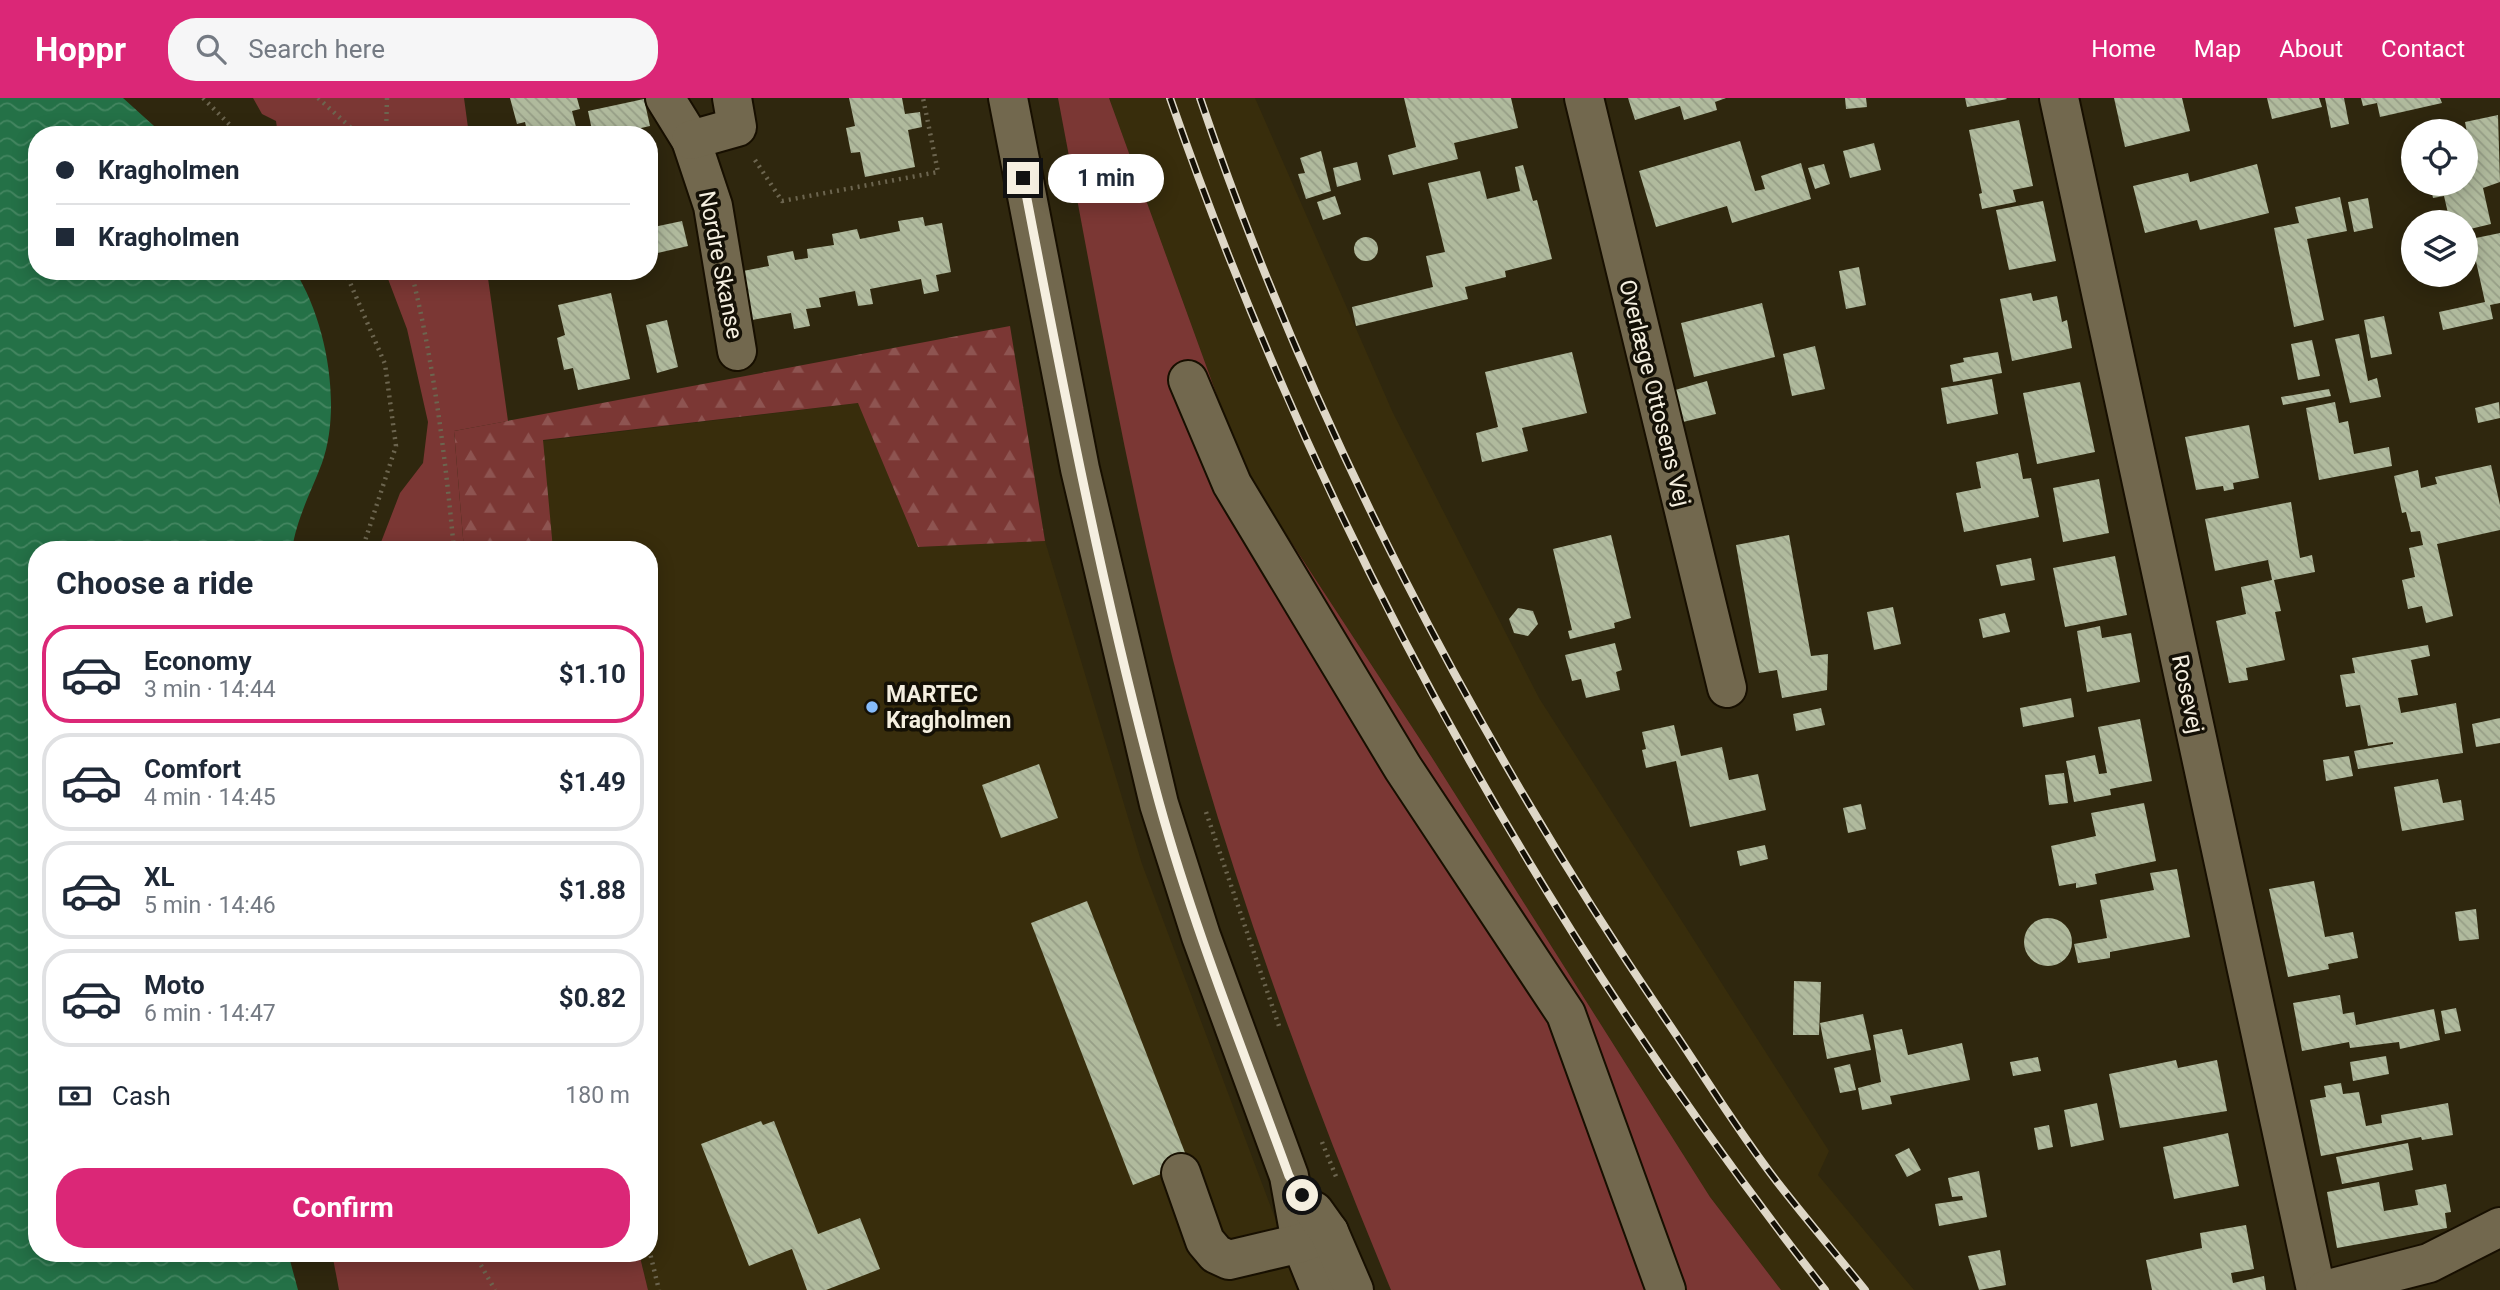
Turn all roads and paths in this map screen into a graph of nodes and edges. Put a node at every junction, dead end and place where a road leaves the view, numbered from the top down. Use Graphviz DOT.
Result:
graph roads {
  1 [pos="203,98"];
  2 [pos="318,98"];
  3 [pos="387,98"];
  4 [pos="665,98"];
  5 [pos="923,98"];
  6 [pos="1007,98"];
  7 [pos="1584,98"];
  8 [pos="2059,98"];
  9 [pos="735,113"];
  10 [pos="231,126"];
  11 [pos="349,126"];
  12 [pos="386,126"];
  13 [pos="691,140"];
  14 [pos="349,280"];
  15 [pos="413,280"];
  16 [pos="737,351"];
  17 [pos="1188,380"];
  18 [pos="365,541"];
  19 [pos="453,541"];
  20 [pos="1727,688"];
  21 [pos="1204,807"];
  22 [pos="1283,1038"];
  23 [pos="1321,1140"];
  24 [pos="1181,1173"];
  25 [pos="1342,1190"];
  26 [pos="2500,1227"];
  27 [pos="1315,1238"];
  28 [pos="479,1262"];
  29 [pos="652,1262"];
  30 [pos="495,1290"];
  31 [pos="659,1290"];
  32 [pos="1320,1290"];
  33 [pos="1354,1290"];
  34 [pos="1666,1290"];
  35 [pos="2316,1290"];
  36 [pos="2325,1290"];
  1 -- 10 [label="path"];
  2 -- 11 [label="path"];
  3 -- 12 [label="path"];
  4 -- 13 [label="street, Nordre Skanse"];
  5 -- 9 [label="path"];
  6 -- 27 [label="street"];
  7 -- 20 [label="street, Overlæge Ottosens Vej"];
  8 -- 35 [label="street, Rosevej"];
  9 -- 13 [label="street"];
  13 -- 16 [label="street, Nordre Skanse"];
  14 -- 18 [label="path"];
  15 -- 19 [label="path"];
  17 -- 34 [label="street"];
  21 -- 22 [label="path"];
  23 -- 25 [label="path"];
  24 -- 27 [label="street"];
  26 -- 36 [label="street"];
  27 -- 32 [label="street"];
  27 -- 33 [label="street"];
  28 -- 30 [label="path"];
  29 -- 31 [label="path"];
}
